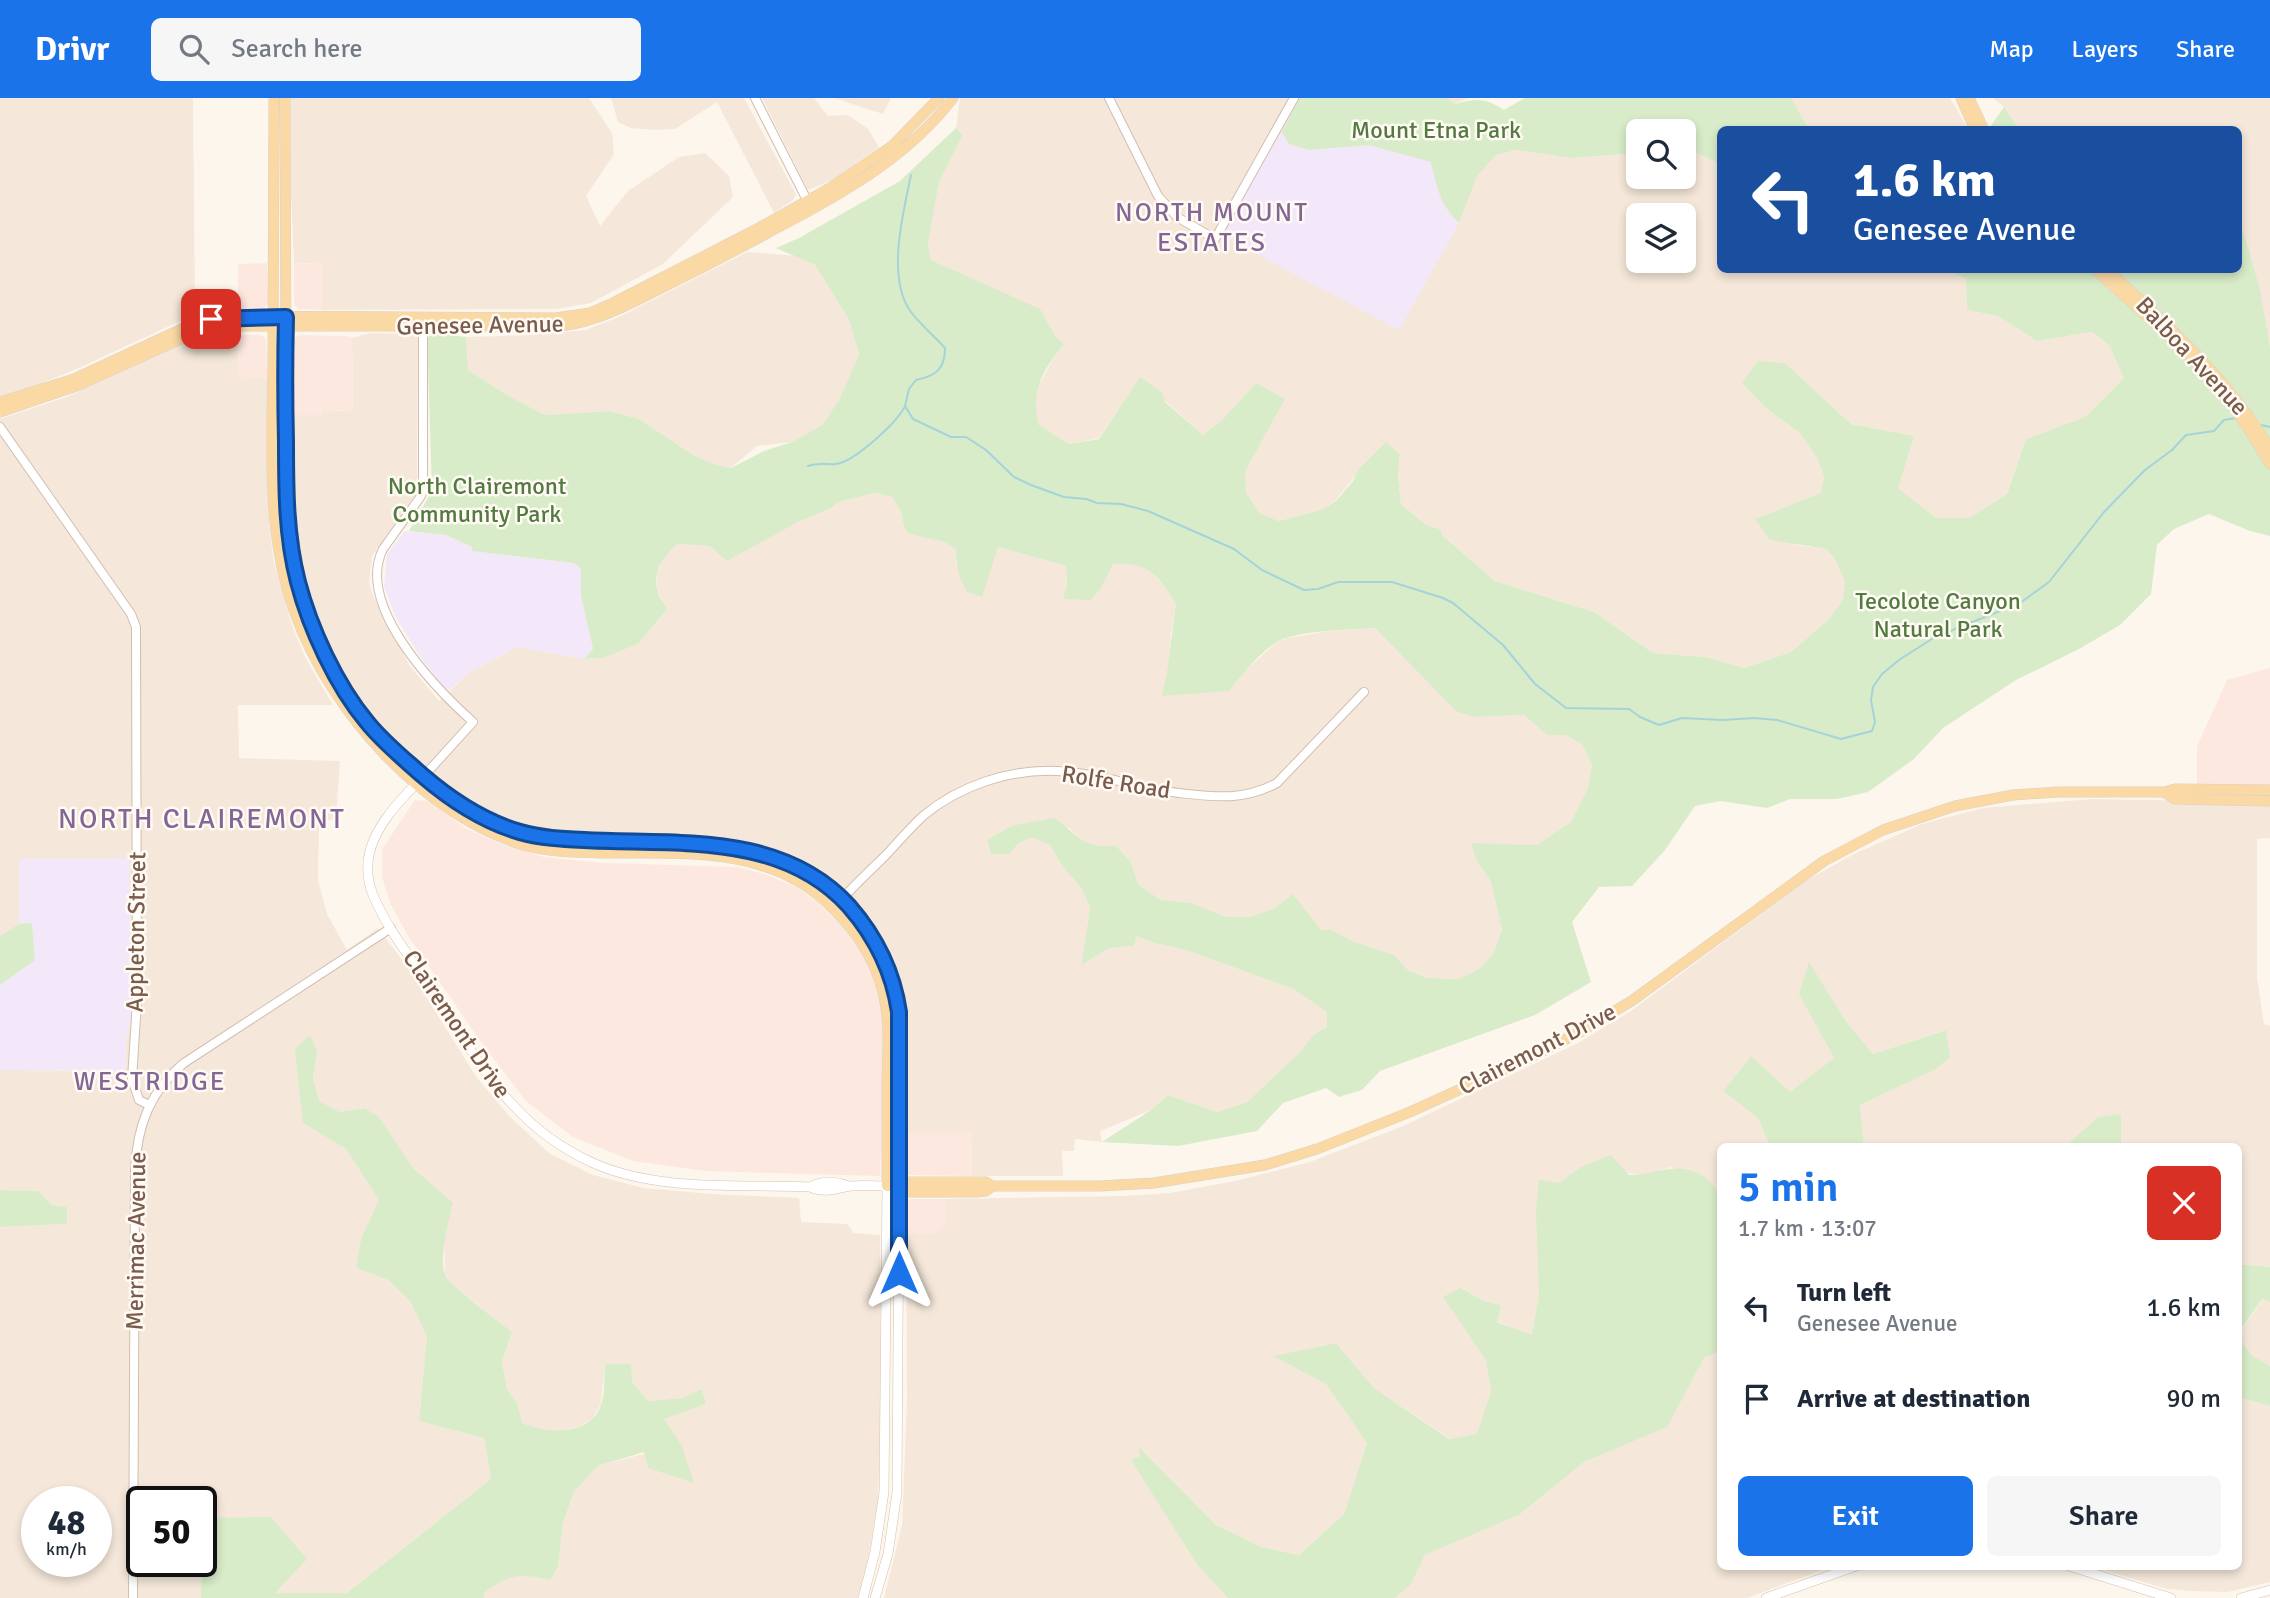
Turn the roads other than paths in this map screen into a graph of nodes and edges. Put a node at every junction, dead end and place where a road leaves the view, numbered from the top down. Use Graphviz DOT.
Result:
graph roads {
  1 [pos="274,98"];
  2 [pos="285,98"];
  3 [pos="755,98"];
  4 [pos="939,98"];
  5 [pos="953,98"];
  6 [pos="1109,98"];
  7 [pos="1294,98"];
  8 [pos="1961,98"];
  9 [pos="1969,98"];
  10 [pos="1973,126"];
  11 [pos="1982,126"];
  12 [pos="810,205"];
  13 [pos="2099,273"];
  14 [pos="2111,273"];
  15 [pos="273,321"];
  16 [pos="286,322"];
  17 [pos="423,322"];
  18 [pos="0,402"];
  19 [pos="0,412"];
  20 [pos="0,427"];
  21 [pos="2270,449"];
  22 [pos="2270,464"];
  23 [pos="1364,692"];
  24 [pos="420,780"];
  25 [pos="2270,790"];
  26 [pos="2165,792"];
  27 [pos="2270,801"];
  28 [pos="598,841"];
  29 [pos="581,852"];
  30 [pos="842,899"];
  31 [pos="833,908"];
  32 [pos="391,928"];
  33 [pos="149,1105"];
  34 [pos="887,1185"];
  35 [pos="900,1186"];
  36 [pos="1845,1570"];
  37 [pos="2082,1570"];
  38 [pos="2270,1590"];
  39 [pos="133,1598"];
  40 [pos="863,1598"];
  41 [pos="875,1598"];
  42 [pos="1758,1598"];
  43 [pos="1765,1598"];
  44 [pos="2171,1598"];
  45 [pos="2241,1598"];
  1 -- 15 [label="main road"];
  2 -- 16 [label="main road"];
  3 -- 12 [label="street"];
  4 -- 12 [label="main road, Genesee Avenue"];
  5 -- 12 [label="main road, Genesee Avenue"];
  6 -- 7 [label="street"];
  8 -- 10 [label="main road"];
  9 -- 11 [label="main road"];
  12 -- 17 [label="main road, Genesee Avenue"];
  13 -- 22 [label="main road, Balboa Avenue"];
  14 -- 21 [label="main road, Balboa Avenue"];
  15 -- 16 [label="main road, Genesee Avenue"];
  15 -- 18 [label="main road, Genesee Avenue"];
  15 -- 19 [label="main road, Genesee Avenue"];
  15 -- 24 [label="main road"];
  16 -- 17 [label="main road, Genesee Avenue"];
  16 -- 24 [label="main road"];
  17 -- 24 [label="street"];
  20 -- 33 [label="street, Appleton Street"];
  23 -- 30 [label="street, Rolfe Road"];
  24 -- 28 [label="main road"];
  24 -- 29 [label="main road"];
  24 -- 32 [label="main road, Clairemont Drive"];
  25 -- 26 [label="main road, Clairemont Drive"];
  26 -- 27 [label="main road, Clairemont Drive"];
  26 -- 35 [label="main road, Clairemont Drive"];
  28 -- 29 [label="main road"];
  28 -- 30 [label="main road"];
  29 -- 31 [label="main road"];
  30 -- 31 [label="street, Rolfe Road"];
  30 -- 35 [label="main road"];
  31 -- 34 [label="main road"];
  32 -- 33 [label="street, Merrimac Avenue"];
  32 -- 34 [label="main road, Clairemont Drive"];
  33 -- 39 [label="street, Merrimac Avenue"];
  34 -- 35 [label="main road, Clairemont Drive"];
  34 -- 40 [label="main road"];
  35 -- 41 [label="main road"];
  36 -- 43 [label="main road"];
  37 -- 44 [label="main road"];
  38 -- 45 [label="main road"];
  42 -- 43 [label="main road"];
}
